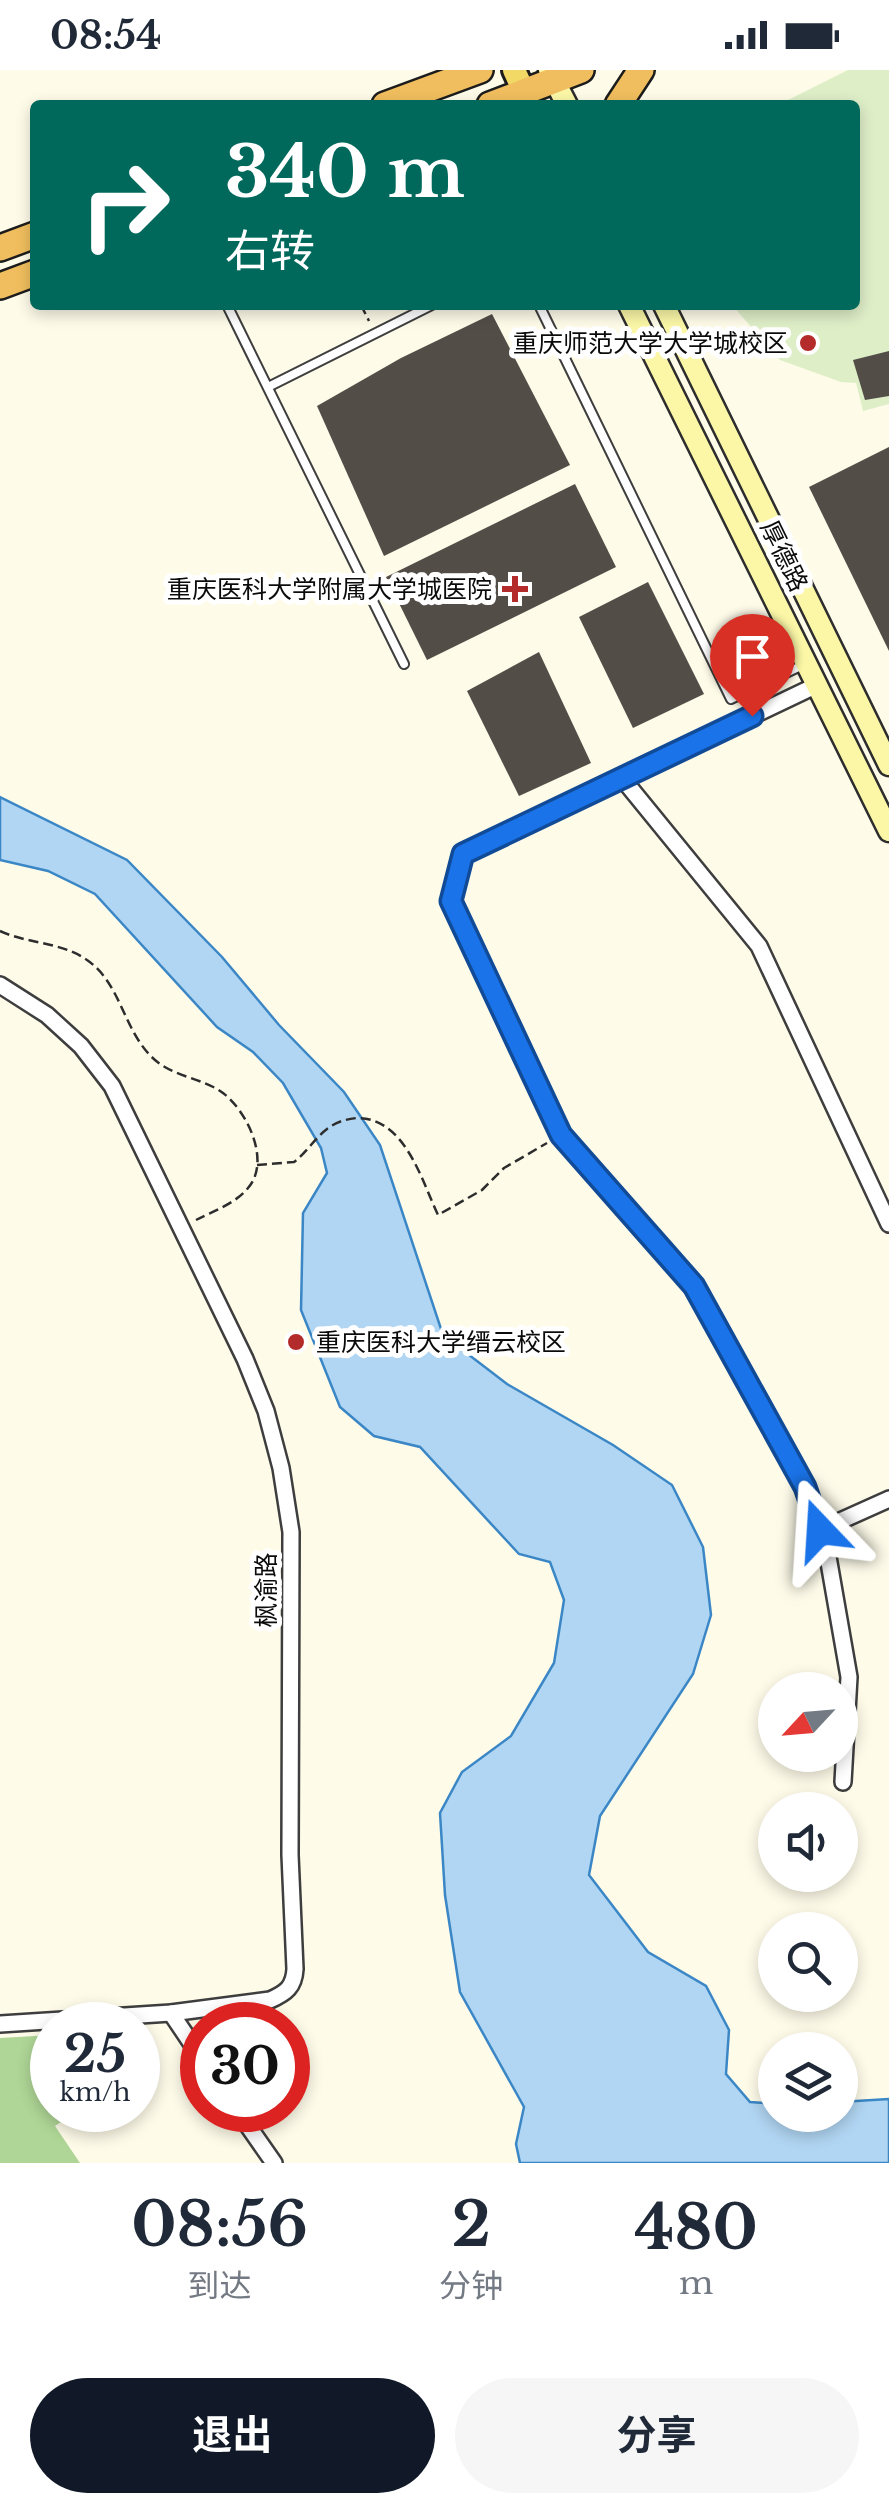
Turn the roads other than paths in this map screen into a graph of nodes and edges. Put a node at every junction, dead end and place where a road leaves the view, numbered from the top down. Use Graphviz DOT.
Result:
graph roads {
  1 [pos="480,70"];
  2 [pos="581,70"];
  3 [pos="640,70"];
  4 [pos="557,86"];
  5 [pos="523,89"];
  6 [pos="399,100"];
  7 [pos="500,100"];
  8 [pos="621,100"];
  9 [pos="30,237"];
  10 [pos="0,248"];
  11 [pos="30,276"];
  12 [pos="0,286"];
  13 [pos="230,310"];
  14 [pos="421,310"];
  15 [pos="542,310"];
  16 [pos="631,310"];
  17 [pos="666,310"];
  18 [pos="268,387"];
  19 [pos="807,663"];
  20 [pos="404,664"];
  21 [pos="817,685"];
  22 [pos="889,765"];
  23 [pos="622,778"];
  24 [pos="889,832"];
  25 [pos="0,985"];
  26 [pos="889,1224"];
  27 [pos="889,1500"];
  28 [pos="820,1530"];
  29 [pos="843,1782"];
  30 [pos="171,2013"];
  31 [pos="0,2024"];
  32 [pos="180,2026"];
  33 [pos="253,2132"];
  34 [pos="274,2163"];
  1 -- 6 [label="highway"];
  2 -- 4 [label="highway"];
  3 -- 8 [label="highway"];
  4 -- 5 [label="highway"];
  5 -- 7 [label="highway"];
  9 -- 10 [label="highway"];
  11 -- 12 [label="highway"];
  13 -- 18 [label="lane"];
  14 -- 18 [label="lane"];
  15 -- 19 [label="lane"];
  16 -- 19 [label="main road, 厚德路"];
  17 -- 22 [label="main road, 厚德路"];
  18 -- 20 [label="lane"];
  19 -- 21 [label="main road, 厚德路"];
  21 -- 23 [label="street"];
  21 -- 24 [label="main road, 厚德路"];
  23 -- 26 [label="street"];
  23 -- 28 [label="street"];
  25 -- 30 [label="street, 枫渝路"];
  27 -- 28 [label="street"];
  28 -- 29 [label="street"];
  30 -- 31 [label="street, 枫渝路"];
  30 -- 32 [label="street"];
  33 -- 34 [label="street"];
}
